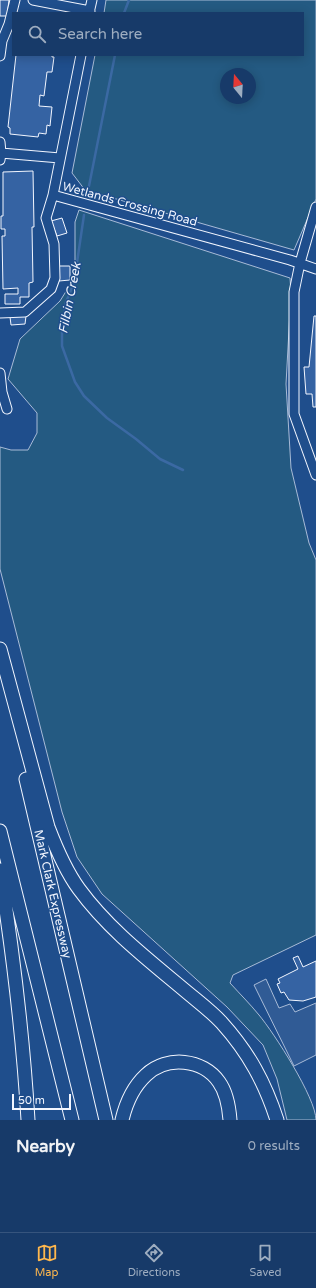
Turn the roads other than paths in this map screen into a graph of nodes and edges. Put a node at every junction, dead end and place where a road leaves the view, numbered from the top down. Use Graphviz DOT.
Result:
graph roads {
  1 [pos="15,0"];
  2 [pos="33,0"];
  3 [pos="92,0"];
  4 [pos="90,12"];
  5 [pos="0,56"];
  6 [pos="81,56"];
  7 [pos="0,142"];
  8 [pos="0,157"];
  9 [pos="60,158"];
  10 [pos="53,195"];
  11 [pos="316,207"];
  12 [pos="300,263"];
  13 [pos="316,269"];
  14 [pos="0,313"];
  15 [pos="0,373"];
  16 [pos="7,409"];
  17 [pos="316,475"];
  18 [pos="0,649"];
  19 [pos="0,668"];
  20 [pos="0,831"];
  21 [pos="0,870"];
  22 [pos="28,1120"];
  23 [pos="72,1120"];
  24 [pos="106,1120"];
  25 [pos="122,1120"];
  26 [pos="230,1120"];
  27 [pos="277,1120"];
  1 -- 5 [label="street"];
  2 -- 4 [label="street"];
  3 -- 4 [label="street"];
  6 -- 9 [label="street, Wetlands Crossing Road"];
  7 -- 8 [label="street"];
  8 -- 9 [label="street"];
  9 -- 10 [label="street, Wetlands Crossing Road"];
  10 -- 12 [label="street, Wetlands Crossing Road"];
  10 -- 14 [label="street"];
  11 -- 12 [label="street"];
  12 -- 13 [label="street, Wetlands Crossing Road"];
  12 -- 17 [label="street"];
  15 -- 16 [label="street"];
  18 -- 27 [label="highway"];
  19 -- 24 [label="highway, Mark Clark Expressway"];
  20 -- 23 [label="highway"];
  21 -- 22 [label="highway"];
  25 -- 26 [label="highway"];
}
